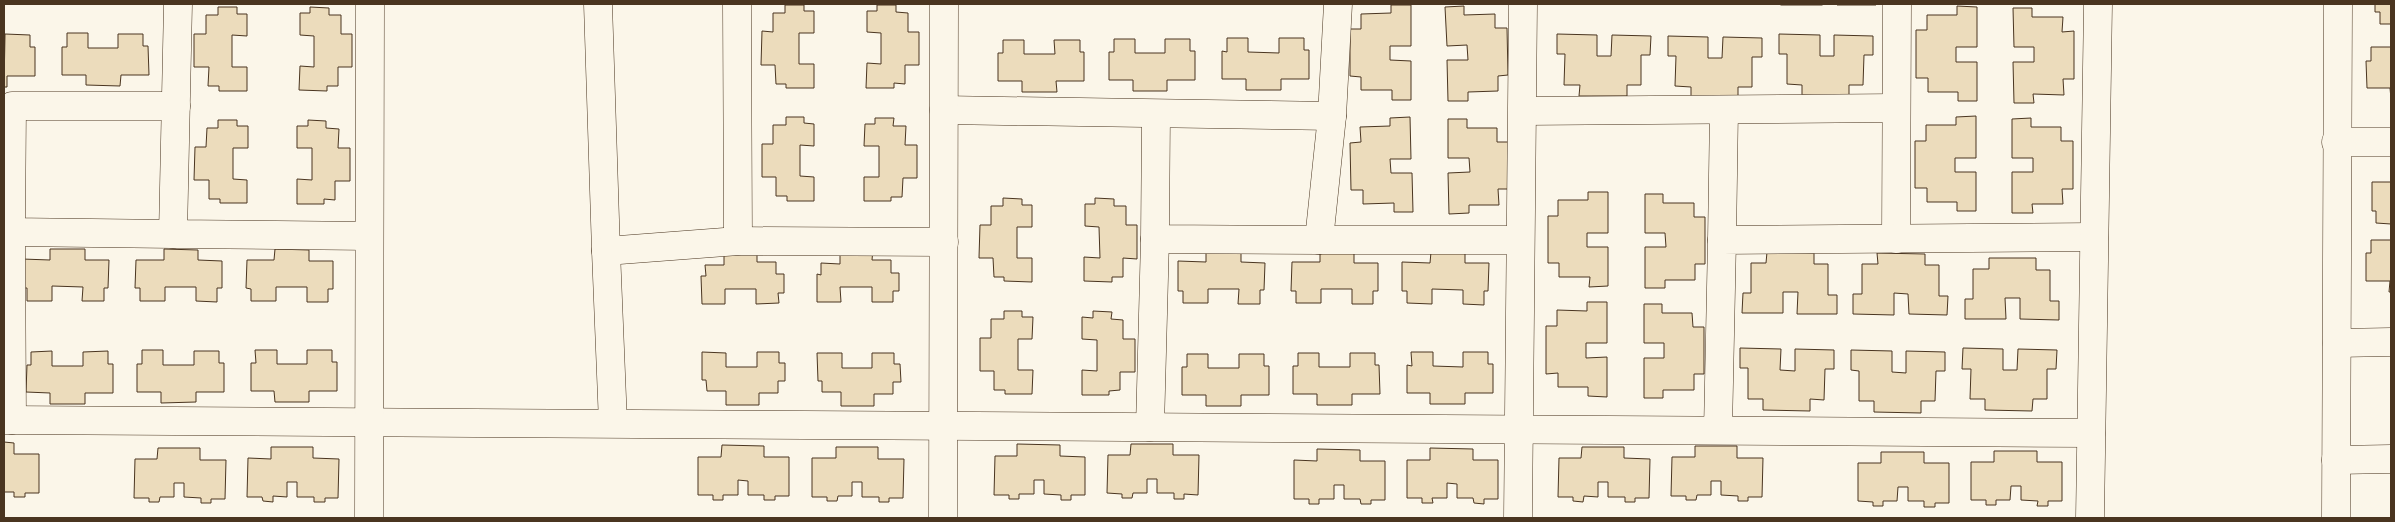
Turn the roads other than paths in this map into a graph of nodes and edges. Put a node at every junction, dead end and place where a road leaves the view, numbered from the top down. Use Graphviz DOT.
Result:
graph roads {
  1 [pos="178,4"];
  2 [pos="370,4"];
  3 [pos="598,4"];
  4 [pos="737,4"];
  5 [pos="944,4"];
  6 [pos="1338,4"];
  7 [pos="1523,4"];
  8 [pos="1896,4"];
  9 [pos="2098,4"];
  10 [pos="2338,4"];
  11 [pos="176,106"];
  12 [pos="8,107"];
  13 [pos="1896,108"];
  14 [pos="944,110"];
  15 [pos="1724,110"];
  16 [pos="1523,111"];
  17 [pos="1156,114"];
  18 [pos="1332,116"];
  19 [pos="2336,142"];
  20 [pos="2391,142"];
  21 [pos="11,232"];
  22 [pos="173,234"];
  23 [pos="370,236"];
  24 [pos="2094,237"];
  25 [pos="1155,239"];
  26 [pos="1896,239"];
  27 [pos="1319,240"];
  28 [pos="1519,240"];
  29 [pos="1722,240"];
  30 [pos="738,241"];
  31 [pos="944,242"];
  32 [pos="606,251"];
  33 [pos="2391,342"];
  34 [pos="2337,343"];
  35 [pos="8,420"];
  36 [pos="369,422"];
  37 [pos="614,423"];
  38 [pos="944,425"];
  39 [pos="1150,427"];
  40 [pos="1519,429"];
  41 [pos="1718,430"];
  42 [pos="2091,433"];
  43 [pos="2391,459"];
  44 [pos="2336,460"];
  45 [pos="369,518"];
  46 [pos="944,518"];
  47 [pos="1518,518"];
  48 [pos="2090,518"];
  49 [pos="2336,518"];
  1 -- 11 [label="street"];
  2 -- 23 [label="street"];
  3 -- 32 [label="street"];
  4 -- 30 [label="street"];
  5 -- 14 [label="street"];
  6 -- 18 [label="street"];
  7 -- 16 [label="street"];
  8 -- 13 [label="street"];
  9 -- 24 [label="street"];
  10 -- 19 [label="street"];
  11 -- 12 [label="street"];
  11 -- 22 [label="street"];
  12 -- 21 [label="street"];
  13 -- 15 [label="street"];
  13 -- 26 [label="street"];
  14 -- 17 [label="street"];
  14 -- 31 [label="street"];
  15 -- 16 [label="street"];
  15 -- 29 [label="street"];
  16 -- 28 [label="street"];
  17 -- 18 [label="street"];
  17 -- 25 [label="street"];
  18 -- 27 [label="street"];
  19 -- 20 [label="street"];
  19 -- 34 [label="street"];
  21 -- 22 [label="street"];
  21 -- 35 [label="street"];
  22 -- 23 [label="street"];
  23 -- 36 [label="street"];
  24 -- 26 [label="street"];
  24 -- 42 [label="street"];
  25 -- 27 [label="street"];
  25 -- 39 [label="street"];
  26 -- 29 [label="street"];
  27 -- 28 [label="street"];
  28 -- 40 [label="street"];
  29 -- 41 [label="street"];
  30 -- 31 [label="street"];
  30 -- 32 [label="street"];
  31 -- 38 [label="street"];
  32 -- 37 [label="street"];
  33 -- 34 [label="street"];
  34 -- 44 [label="street"];
  35 -- 36 [label="street"];
  36 -- 37 [label="street"];
  36 -- 45 [label="street"];
  37 -- 38 [label="street"];
  38 -- 39 [label="street"];
  38 -- 46 [label="street"];
  39 -- 40 [label="street"];
  40 -- 41 [label="street"];
  40 -- 47 [label="street"];
  41 -- 42 [label="street"];
  42 -- 48 [label="street"];
  43 -- 44 [label="street"];
  44 -- 49 [label="street"];
}
